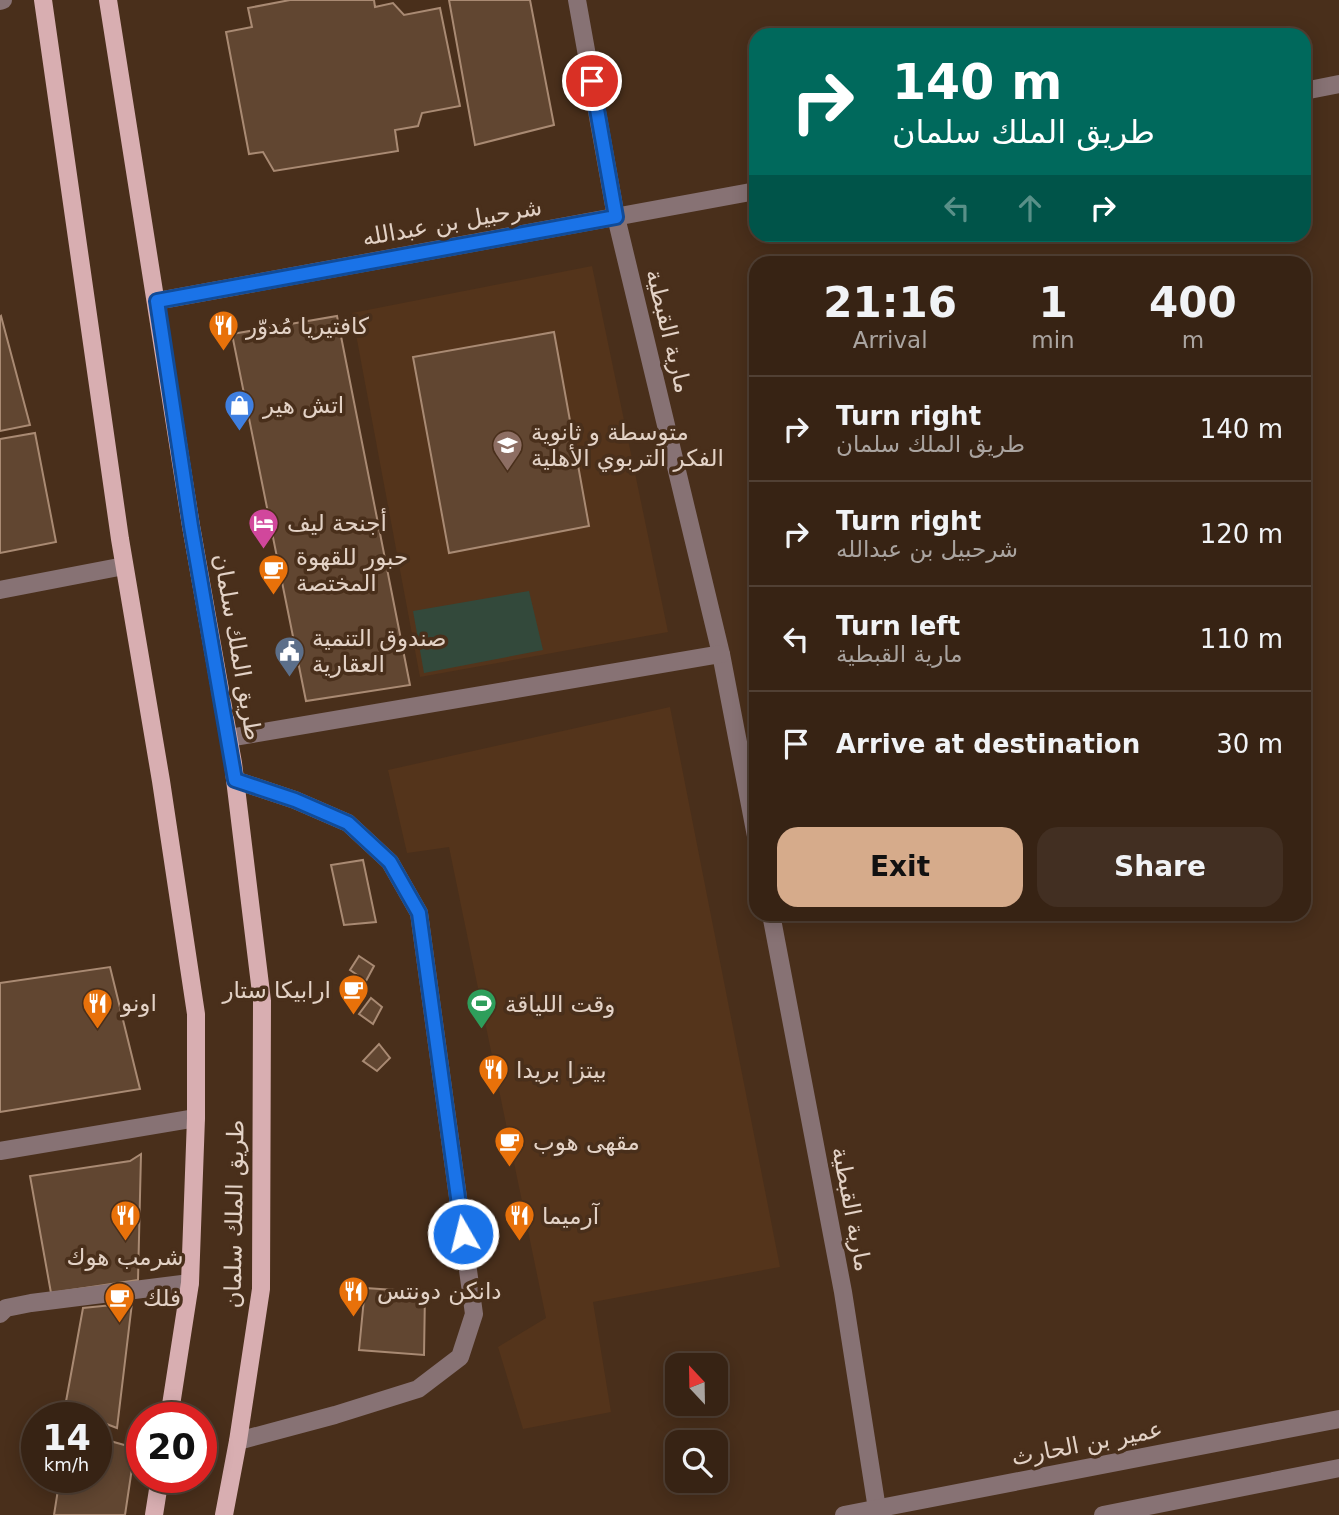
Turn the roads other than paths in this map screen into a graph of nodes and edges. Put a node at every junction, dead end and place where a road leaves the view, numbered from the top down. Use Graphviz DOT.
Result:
graph roads {
  1 [pos="43,0"];
  2 [pos="108,0"];
  3 [pos="578,0"];
  4 [pos="1339,84"];
  5 [pos="1311,89"];
  6 [pos="749,192"];
  7 [pos="616,217"];
  8 [pos="157,301"];
  9 [pos="124,566"];
  10 [pos="0,590"];
  11 [pos="721,653"];
  12 [pos="229,738"];
  13 [pos="235,780"];
  14 [pos="749,799"];
  15 [pos="772,921"];
  16 [pos="196,1118"];
  17 [pos="0,1151"];
  18 [pos="190,1283"];
  19 [pos="0,1314"];
  20 [pos="171,1402"];
  21 [pos="1339,1419"];
  22 [pos="238,1441"];
  23 [pos="1339,1468"];
  24 [pos="157,1493"];
  25 [pos="877,1512"];
  26 [pos="154,1515"];
  27 [pos="223,1515"];
  28 [pos="844,1515"];
  29 [pos="1103,1515"];
  1 -- 9 [label="main road, طريق الملك سلمان"];
  2 -- 8 [label="main road, طريق الملك سلمان"];
  3 -- 7 [label="street, مارية القبطية"];
  4 -- 5 [label="street"];
  6 -- 7 [label="street, شرحبيل بن عبدالله"];
  7 -- 8 [label="street, شرحبيل بن عبدالله"];
  7 -- 11 [label="street, مارية القبطية"];
  8 -- 12 [label="main road, طريق الملك سلمان"];
  9 -- 10 [label="street"];
  9 -- 16 [label="main road, طريق الملك سلمان"];
  11 -- 12 [label="street"];
  11 -- 14 [label="street, مارية القبطية"];
  12 -- 13 [label="main road, طريق الملك سلمان"];
  13 -- 22 [label="main road, طريق الملك سلمان"];
  13 -- 22 [label="street"];
  15 -- 25 [label="street, مارية القبطية"];
  16 -- 17 [label="street"];
  16 -- 18 [label="main road, طريق الملك سلمان"];
  18 -- 19 [label="street"];
  18 -- 20 [label="main road, طريق الملك سلمان"];
  21 -- 25 [label="street, عمير بن الحارث"];
  22 -- 27 [label="main road, طريق الملك سلمان"];
  23 -- 29 [label="street"];
  24 -- 26 [label="main road"];
  25 -- 28 [label="street, عمير بن الحارث"];
}
